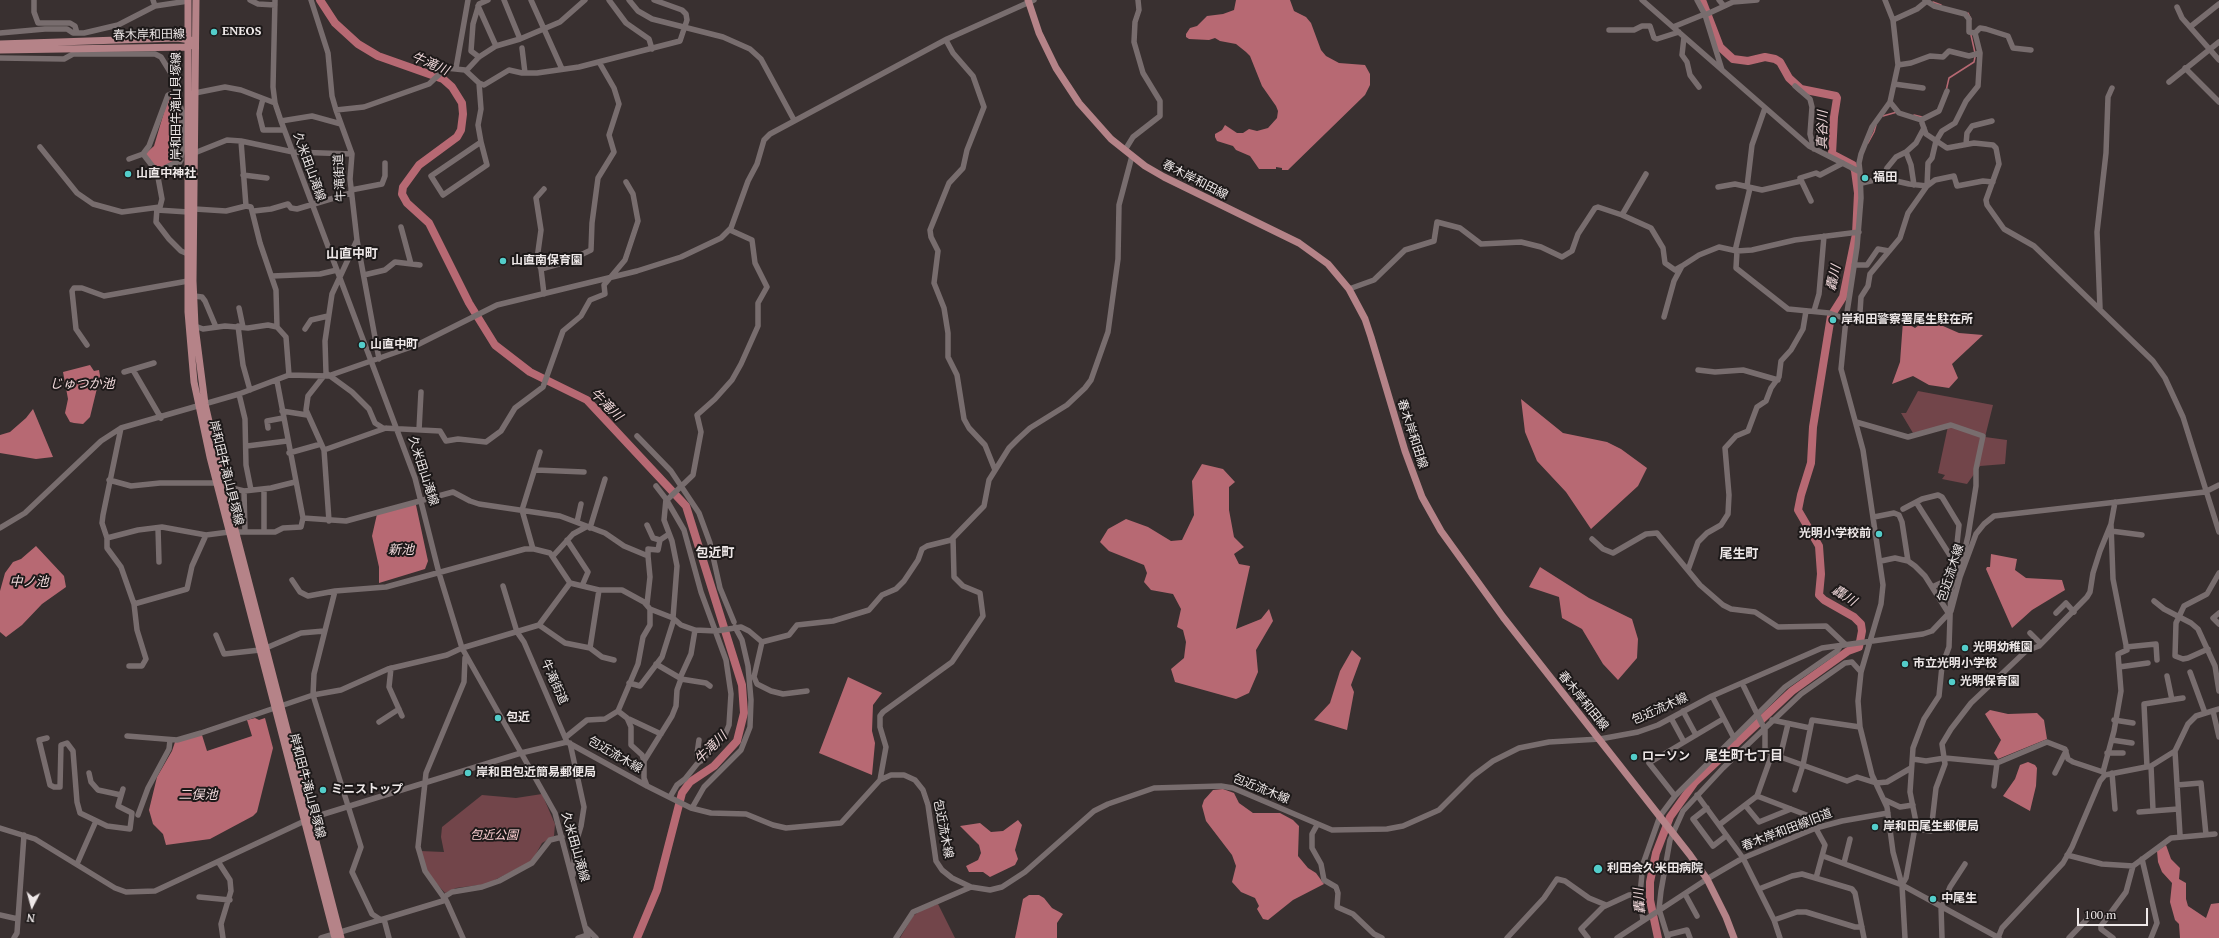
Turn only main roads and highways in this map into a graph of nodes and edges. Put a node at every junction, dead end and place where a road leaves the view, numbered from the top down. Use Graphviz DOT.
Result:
graph roads {
  1 [pos="196,0"];
  2 [pos="188,1"];
  3 [pos="1030,1"];
  4 [pos="188,38"];
  5 [pos="196,43"];
  6 [pos="0,44"];
  7 [pos="188,47"];
  8 [pos="0,50"];
  9 [pos="192,154"];
  10 [pos="191,210"];
  11 [pos="202,405"];
  12 [pos="233,532"];
  13 [pos="337,935"];
  14 [pos="1734,938"];
  1 -- 5 [label="main road, 岸和田牛滝山貝塚線"];
  2 -- 4 [label="main road, 岸和田牛滝山貝塚線"];
  3 -- 14 [label="main road, 春木岸和田線"];
  4 -- 5 [label="main road, 春木岸和田線"];
  4 -- 6 [label="main road, 春木岸和田線"];
  4 -- 7 [label="main road, 岸和田牛滝山貝塚線"];
  5 -- 7 [label="main road, 春木岸和田線"];
  5 -- 9 [label="main road, 岸和田牛滝山貝塚線"];
  7 -- 8 [label="main road, 春木岸和田線"];
  7 -- 9 [label="main road, 岸和田牛滝山貝塚線"];
  9 -- 10 [label="main road, 岸和田牛滝山貝塚線"];
  10 -- 11 [label="main road, 岸和田牛滝山貝塚線"];
  10 -- 11 [label="main road, 岸和田牛滝山貝塚線"];
  11 -- 12 [label="main road, 岸和田牛滝山貝塚線"];
  11 -- 12 [label="main road, 岸和田牛滝山貝塚線"];
  12 -- 13 [label="main road, 岸和田牛滝山貝塚線"];
}
